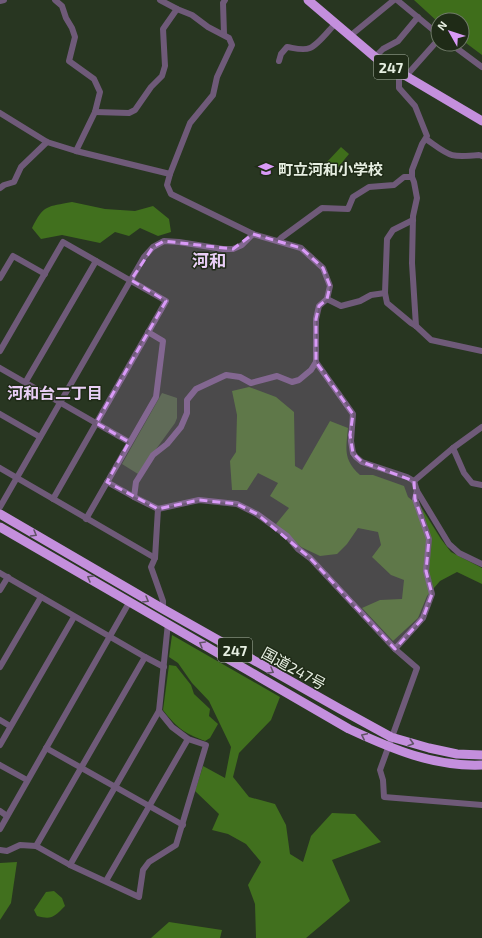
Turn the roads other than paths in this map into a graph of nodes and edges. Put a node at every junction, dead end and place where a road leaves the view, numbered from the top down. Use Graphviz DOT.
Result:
graph roads {
  1 [pos="4,0"];
  2 [pos="160,0"];
  3 [pos="225,0"];
  4 [pos="308,0"];
  5 [pos="394,0"];
  6 [pos="398,0"];
  7 [pos="0,1"];
  8 [pos="58,1"];
  9 [pos="177,10"];
  10 [pos="418,17"];
  11 [pos="335,24"];
  12 [pos="430,27"];
  13 [pos="224,34"];
  14 [pos="350,36"];
  15 [pos="430,48"];
  16 [pos="462,52"];
  17 [pos="375,57"];
  18 [pos="279,61"];
  19 [pos="482,67"];
  20 [pos="402,75"];
  21 [pos="95,112"];
  22 [pos="0,113"];
  23 [pos="482,121"];
  24 [pos="426,139"];
  25 [pos="47,142"];
  26 [pos="76,151"];
  27 [pos="482,156"];
  28 [pos="170,174"];
  29 [pos="412,176"];
  30 [pos="0,188"];
  31 [pos="413,220"];
  32 [pos="253,234"];
  33 [pos="278,241"];
  34 [pos="96,261"];
  35 [pos="44,274"];
  36 [pos="0,278"];
  37 [pos="131,280"];
  38 [pos="385,293"];
  39 [pos="327,299"];
  40 [pos="416,326"];
  41 [pos="148,332"];
  42 [pos="0,351"];
  43 [pos="482,351"];
  44 [pos="316,362"];
  45 [pos="0,368"];
  46 [pos="25,383"];
  47 [pos="60,403"];
  48 [pos="0,414"];
  49 [pos="96,423"];
  50 [pos="482,427"];
  51 [pos="40,437"];
  52 [pos="129,442"];
  53 [pos="453,448"];
  54 [pos="0,468"];
  55 [pos="17,478"];
  56 [pos="414,481"];
  57 [pos="107,482"];
  58 [pos="482,485"];
  59 [pos="417,491"];
  60 [pos="134,497"];
  61 [pos="53,500"];
  62 [pos="0,507"];
  63 [pos="158,509"];
  64 [pos="0,514"];
  65 [pos="86,519"];
  66 [pos="0,527"];
  67 [pos="155,558"];
  68 [pos="482,564"];
  69 [pos="0,573"];
  70 [pos="8,577"];
  71 [pos="0,590"];
  72 [pos="41,597"];
  73 [pos="130,601"];
  74 [pos="163,609"];
  75 [pos="74,617"];
  76 [pos="168,624"];
  77 [pos="110,637"];
  78 [pos="395,649"];
  79 [pos="145,658"];
  80 [pos="0,667"];
  81 [pos="164,667"];
  82 [pos="159,711"];
  83 [pos="0,720"];
  84 [pos="10,726"];
  85 [pos="391,737"];
  86 [pos="188,739"];
  87 [pos="0,745"];
  88 [pos="388,747"];
  89 [pos="46,748"];
  90 [pos="482,755"];
  91 [pos="0,765"];
  92 [pos="482,765"];
  93 [pos="81,768"];
  94 [pos="27,780"];
  95 [pos="115,787"];
  96 [pos="482,805"];
  97 [pos="149,807"];
  98 [pos="0,812"];
  99 [pos="7,816"];
  100 [pos="182,826"];
  101 [pos="0,829"];
  102 [pos="36,846"];
  103 [pos="0,850"];
  104 [pos="70,865"];
  105 [pos="106,881"];
  1 -- 7 [label="street"];
  2 -- 9 [label="street"];
  3 -- 13 [label="street"];
  4 -- 11 [label="highway, 247"];
  5 -- 14 [label="street"];
  6 -- 10 [label="street"];
  8 -- 21 [label="street"];
  9 -- 13 [label="street"];
  9 -- 21 [label="street"];
  10 -- 12 [label="street"];
  10 -- 17 [label="street"];
  11 -- 14 [label="highway, 247"];
  11 -- 18 [label="street"];
  13 -- 28 [label="street"];
  14 -- 17 [label="highway, 247"];
  15 -- 20 [label="street"];
  16 -- 19 [label="street"];
  17 -- 20 [label="highway, 247"];
  20 -- 23 [label="highway, 247"];
  20 -- 24 [label="street"];
  21 -- 26 [label="street"];
  22 -- 25 [label="street"];
  24 -- 27 [label="street"];
  24 -- 29 [label="street"];
  25 -- 26 [label="street"];
  25 -- 30 [label="street"];
  26 -- 28 [label="street"];
  28 -- 32 [label="street"];
  29 -- 31 [label="street"];
  29 -- 33 [label="street"];
  31 -- 38 [label="street"];
  31 -- 40 [label="street"];
  32 -- 33 [label="street"];
  32 -- 37 [label="street"];
  33 -- 39 [label="street"];
  34 -- 35 [label="street"];
  34 -- 37 [label="street"];
  34 -- 46 [label="street"];
  35 -- 36 [label="street"];
  35 -- 42 [label="street"];
  37 -- 41 [label="street"];
  37 -- 47 [label="street"];
  38 -- 39 [label="street"];
  38 -- 40 [label="street"];
  39 -- 44 [label="street"];
  40 -- 43 [label="street"];
  41 -- 49 [label="street"];
  41 -- 52 [label="street"];
  44 -- 56 [label="street"];
  44 -- 60 [label="street"];
  45 -- 46 [label="street"];
  46 -- 47 [label="street"];
  47 -- 49 [label="street"];
  47 -- 51 [label="street"];
  48 -- 51 [label="street"];
  49 -- 52 [label="street"];
  49 -- 61 [label="street"];
  50 -- 53 [label="street"];
  51 -- 55 [label="street"];
  52 -- 57 [label="street"];
  53 -- 56 [label="street"];
  53 -- 58 [label="street"];
  54 -- 55 [label="street"];
  55 -- 61 [label="street"];
  55 -- 62 [label="street"];
  56 -- 59 [label="street"];
  57 -- 60 [label="street"];
  57 -- 65 [label="street"];
  59 -- 68 [label="street"];
  59 -- 78 [label="street"];
  60 -- 63 [label="street"];
  61 -- 65 [label="street"];
  63 -- 67 [label="street"];
  63 -- 78 [label="street"];
  64 -- 74 [label="highway, 国道247号 / 247, one-way"];
  65 -- 67 [label="street"];
  73 -- 66 [label="highway, 国道247号 / 247, one-way"];
  67 -- 74 [label="street"];
  69 -- 70 [label="street"];
  70 -- 71 [label="street"];
  70 -- 72 [label="street"];
  72 -- 75 [label="street"];
  72 -- 80 [label="street"];
  73 -- 76 [label="highway, 国道247号 / 247"];
  73 -- 77 [label="street"];
  74 -- 85 [label="highway, 国道247号 / 247, one-way"];
  75 -- 77 [label="street"];
  75 -- 84 [label="street"];
  76 -- 81 [label="street"];
  88 -- 76 [label="highway, 国道247号 / 247, one-way"];
  77 -- 79 [label="street"];
  77 -- 89 [label="street"];
  78 -- 85 [label="street"];
  79 -- 81 [label="street"];
  79 -- 93 [label="street"];
  81 -- 82 [label="street"];
  82 -- 86 [label="street"];
  82 -- 95 [label="street"];
  83 -- 84 [label="street"];
  84 -- 87 [label="street"];
  85 -- 88 [label="street"];
  85 -- 90 [label="highway, 国道247号 / 247, one-way"];
  86 -- 97 [label="street"];
  86 -- 100 [label="street"];
  88 -- 92 [label="highway, 国道247号 / 247"];
  88 -- 96 [label="street"];
  89 -- 93 [label="street"];
  89 -- 94 [label="street"];
  91 -- 94 [label="street"];
  93 -- 95 [label="street"];
  93 -- 102 [label="street"];
  94 -- 99 [label="street"];
  95 -- 97 [label="street"];
  95 -- 104 [label="street"];
  97 -- 100 [label="street"];
  97 -- 105 [label="street"];
  98 -- 99 [label="street"];
  99 -- 101 [label="street"];
  100 -- 105 [label="street"];
  102 -- 103 [label="street"];
  102 -- 104 [label="street"];
  104 -- 105 [label="street"];
}
